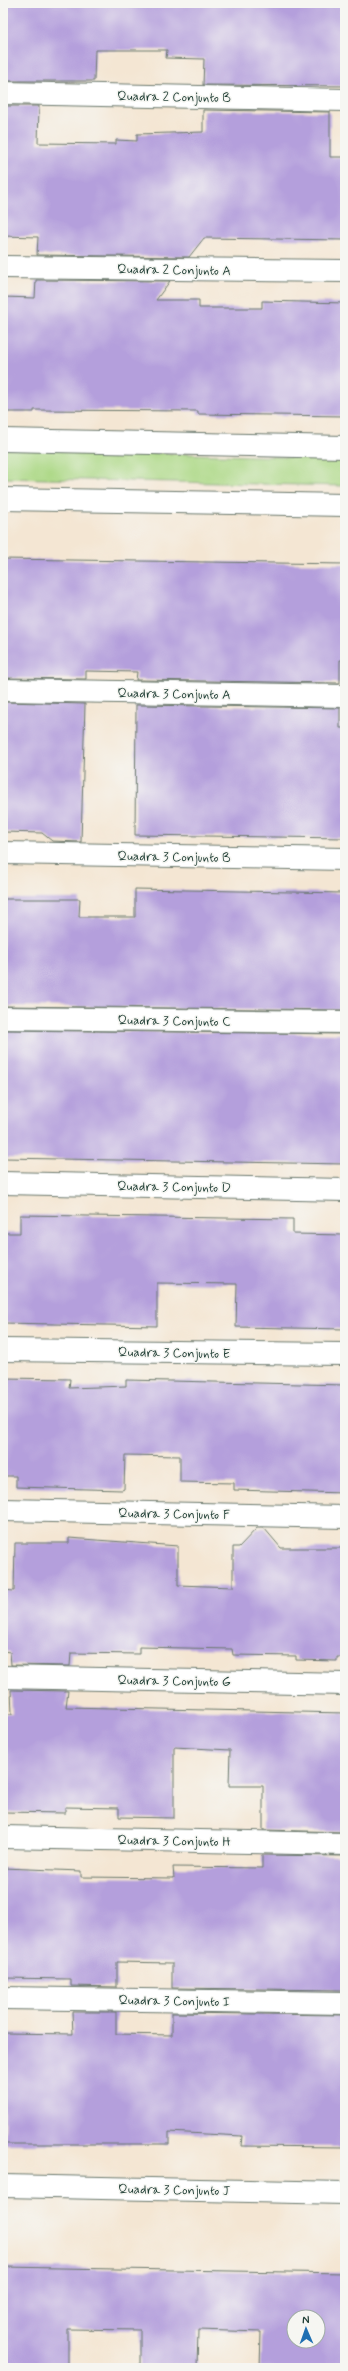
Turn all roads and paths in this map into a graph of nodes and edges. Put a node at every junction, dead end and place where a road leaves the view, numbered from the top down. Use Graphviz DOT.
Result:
graph roads {
  1 [pos="3,93"];
  2 [pos="345,100"];
  3 [pos="3,267"];
  4 [pos="345,271"];
  5 [pos="3,440"];
  6 [pos="345,447"];
  7 [pos="3,499"];
  8 [pos="345,505"];
  9 [pos="3,690"];
  10 [pos="345,696"];
  11 [pos="3,853"];
  12 [pos="345,859"];
  13 [pos="3,1018"];
  14 [pos="345,1022"];
  15 [pos="3,1183"];
  16 [pos="345,1190"];
  17 [pos="3,1350"];
  18 [pos="345,1354"];
  19 [pos="3,1510"];
  20 [pos="345,1517"];
  21 [pos="3,1677"];
  22 [pos="345,1684"];
  23 [pos="3,1837"];
  24 [pos="345,1844"];
  25 [pos="3,1998"];
  26 [pos="345,2002"];
  27 [pos="3,2186"];
  28 [pos="345,2193"];
  1 -- 2 [label="street, Quadra 2 Conjunto B"];
  3 -- 4 [label="street, Quadra 2 Conjunto A"];
  5 -- 6 [label="street"];
  7 -- 8 [label="street"];
  9 -- 10 [label="street, Quadra 3 Conjunto A"];
  11 -- 12 [label="street, Quadra 3 Conjunto B"];
  13 -- 14 [label="street, Quadra 3 Conjunto C"];
  15 -- 16 [label="street, Quadra 3 Conjunto D"];
  17 -- 18 [label="street, Quadra 3 Conjunto E"];
  19 -- 20 [label="street, Quadra 3 Conjunto F"];
  21 -- 22 [label="street, Quadra 3 Conjunto G"];
  23 -- 24 [label="street, Quadra 3 Conjunto H"];
  25 -- 26 [label="street, Quadra 3 Conjunto I"];
  27 -- 28 [label="street, Quadra 3 Conjunto J"];
}
